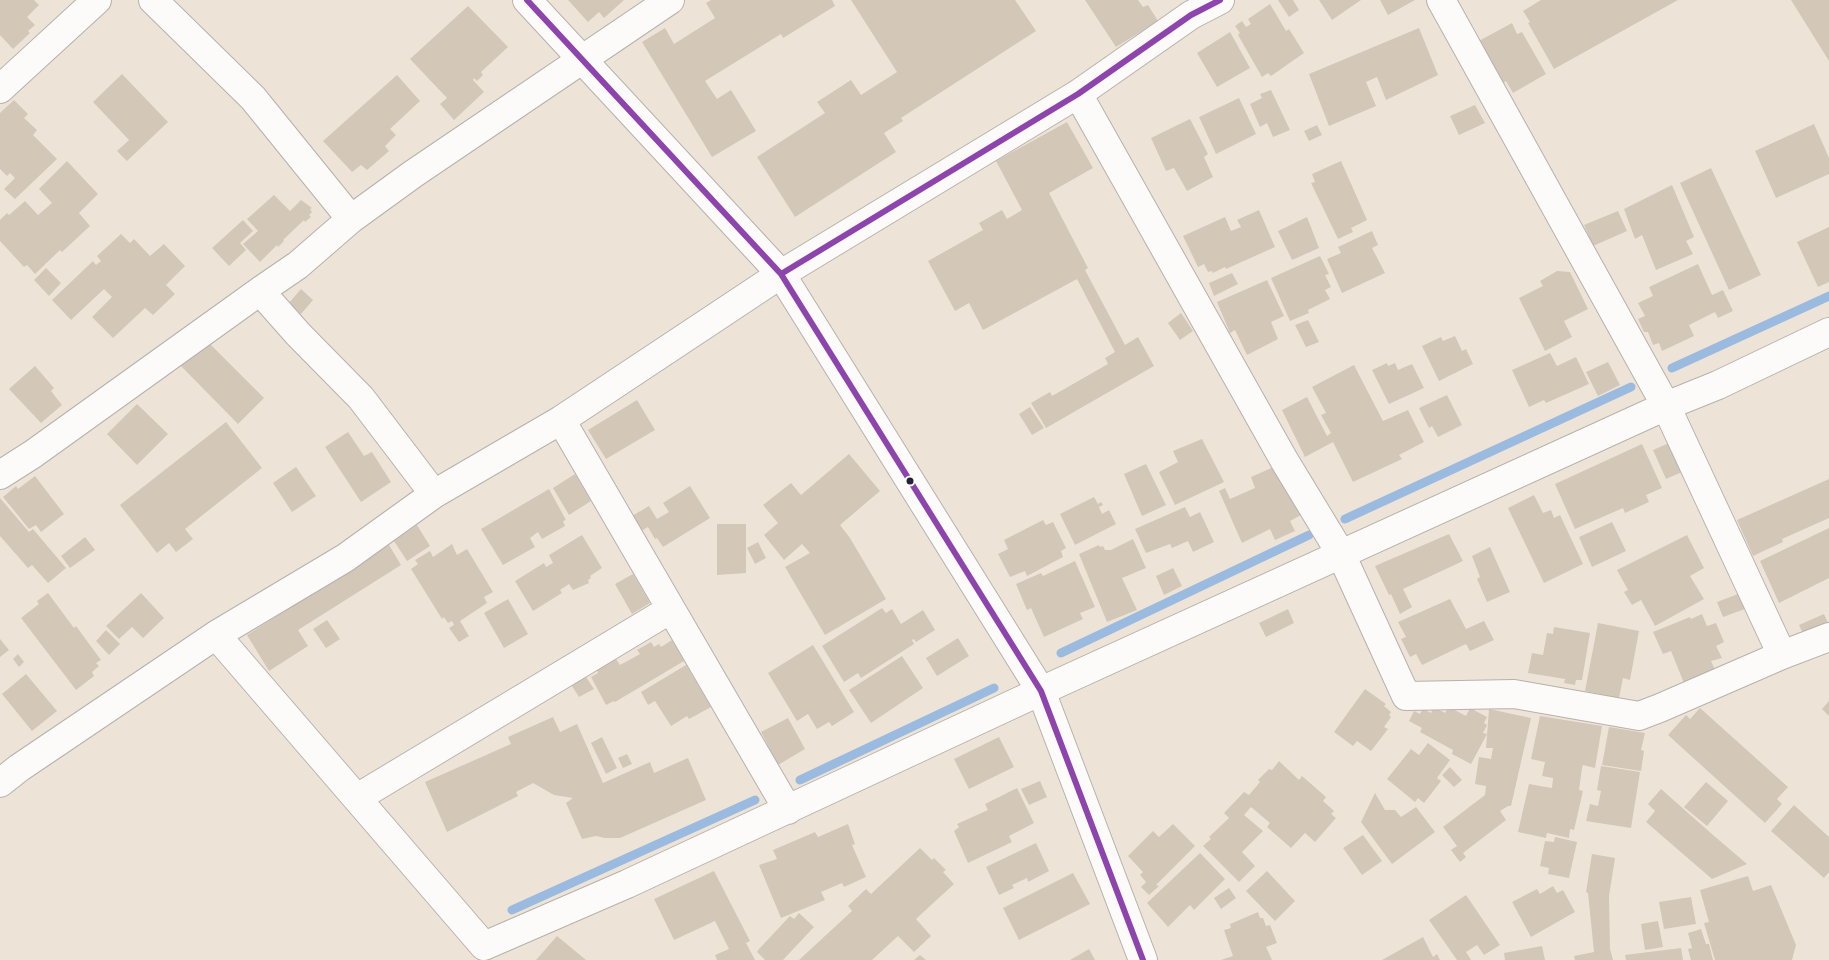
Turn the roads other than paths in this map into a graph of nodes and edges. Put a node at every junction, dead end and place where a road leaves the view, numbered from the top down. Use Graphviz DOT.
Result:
graph roads {
  1 [pos="97,0"];
  2 [pos="153,0"];
  3 [pos="527,0"];
  4 [pos="670,0"];
  5 [pos="1220,0"];
  6 [pos="1441,0"];
  7 [pos="1182,7"];
  8 [pos="582,60"];
  9 [pos="0,89"];
  10 [pos="1078,94"];
  11 [pos="350,219"];
  12 [pos="781,274"];
  13 [pos="260,291"];
  14 [pos="1829,332"];
  15 [pos="1666,406"];
  16 [pos="561,420"];
  17 [pos="0,475"];
  18 [pos="434,494"];
  19 [pos="1341,554"];
  20 [pos="671,609"];
  21 [pos="216,635"];
  22 [pos="1829,637"];
  23 [pos="1782,655"];
  24 [pos="1041,691"];
  25 [pos="0,783"];
  26 [pos="357,798"];
  27 [pos="788,810"];
  28 [pos="1143,960"];
  1 -- 9 [label="street"];
  2 -- 11 [label="street"];
  3 -- 8 [label="street"];
  4 -- 8 [label="street"];
  5 -- 7 [label="street"];
  6 -- 15 [label="street"];
  7 -- 10 [label="street"];
  8 -- 11 [label="street"];
  8 -- 12 [label="street"];
  10 -- 12 [label="street"];
  10 -- 19 [label="street"];
  11 -- 13 [label="street"];
  12 -- 16 [label="street"];
  12 -- 24 [label="street"];
  13 -- 17 [label="street"];
  13 -- 18 [label="street"];
  14 -- 15 [label="street"];
  15 -- 19 [label="street"];
  15 -- 23 [label="street"];
  16 -- 18 [label="street"];
  16 -- 20 [label="street"];
  18 -- 21 [label="street"];
  19 -- 23 [label="street"];
  19 -- 24 [label="street"];
  20 -- 26 [label="street"];
  20 -- 27 [label="street"];
  21 -- 25 [label="street"];
  21 -- 26 [label="street"];
  22 -- 23 [label="street"];
  24 -- 27 [label="street"];
  24 -- 28 [label="street"];
  26 -- 27 [label="street"];
}
